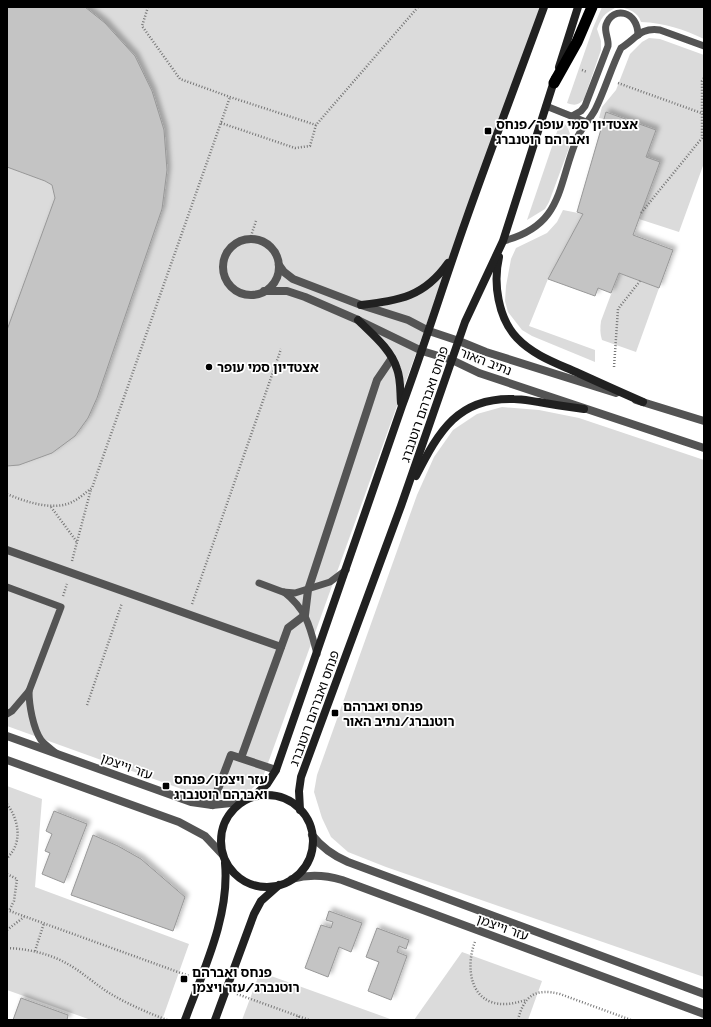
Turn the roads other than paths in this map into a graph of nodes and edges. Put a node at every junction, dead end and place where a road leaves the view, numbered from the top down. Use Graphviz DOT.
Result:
graph roads {
  1 [pos="544,7"];
  2 [pos="578,7"];
  3 [pos="592,7"];
  4 [pos="638,35"];
  5 [pos="704,46"];
  6 [pos="554,83"];
  7 [pos="546,106"];
  8 [pos="572,116"];
  9 [pos="586,122"];
  10 [pos="503,241"];
  11 [pos="453,256"];
  12 [pos="279,265"];
  13 [pos="264,291"];
  14 [pos="361,305"];
  15 [pos="358,320"];
  16 [pos="429,331"];
  17 [pos="459,341"];
  18 [pos="422,351"];
  19 [pos="392,358"];
  20 [pos="452,360"];
  21 [pos="643,402"];
  22 [pos="402,406"];
  23 [pos="584,409"];
  24 [pos="704,422"];
  25 [pos="704,448"];
  26 [pos="401,506"];
  27 [pos="7,550"];
  28 [pos="346,570"];
  29 [pos="259,583"];
  30 [pos="7,587"];
  31 [pos="308,590"];
  32 [pos="283,592"];
  33 [pos="305,614"];
  34 [pos="281,647"];
  35 [pos="316,654"];
  36 [pos="29,691"];
  37 [pos="7,714"];
  38 [pos="7,736"];
  39 [pos="57,754"];
  40 [pos="242,758"];
  41 [pos="7,760"];
  42 [pos="276,770"];
  43 [pos="254,796"];
  44 [pos="241,802"];
  45 [pos="212,805"];
  46 [pos="300,810"];
  47 [pos="312,835"];
  48 [pos="224,857"];
  49 [pos="292,879"];
  50 [pos="279,885"];
  51 [pos="704,994"];
  52 [pos="704,1014"];
  53 [pos="185,1020"];
  54 [pos="215,1020"];
  1 -- 11 [label="main road, פנחס ואברהם רוטנברג"];
  2 -- 6 [label="main road, פנחס ואברהם רוטנברג"];
  3 -- 6 [label="highway"];
  4 -- 5 [label="lane"];
  4 -- 8 [label="lane"];
  4 -- 9 [label="lane"];
  6 -- 7 [label="main road, פנחס ואברהם רוטנברג"];
  7 -- 8 [label="lane"];
  7 -- 10 [label="main road, פנחס ואברהם רוטנברג"];
  8 -- 9 [label="lane"];
  9 -- 10 [label="lane"];
  10 -- 17 [label="main road, פנחס ואברהם רוטנברג"];
  10 -- 21 [label="main road"];
  11 -- 14 [label="main road"];
  11 -- 16 [label="main road, פנחס ואברהם רוטנברג"];
  12 -- 13 [label="street"];
  12 -- 13 [label="street"];
  12 -- 14 [label="street, נתיב האור"];
  13 -- 15 [label="street, נתיב האור"];
  14 -- 16 [label="street, נתיב האור"];
  15 -- 18 [label="street, נתיב האור"];
  15 -- 19 [label="main road"];
  16 -- 17 [label="street, נתיב האור"];
  16 -- 18 [label="main road, פנחס ואברהם רוטנברג"];
  17 -- 20 [label="main road, פנחס ואברהם רוטנברג"];
  17 -- 21 [label="street, נתיב האור"];
  18 -- 20 [label="street, נתיב האור"];
  18 -- 22 [label="main road, פנחס ואברהם רוטנברג"];
  19 -- 22 [label="main road"];
  19 -- 31 [label="street"];
  20 -- 23 [label="street, נתיב האור"];
  20 -- 26 [label="main road, פנחס ואברהם רוטנברג"];
  21 -- 24 [label="street, נתיב האור"];
  22 -- 28 [label="main road, פנחס ואברהם רוטנברג"];
  23 -- 25 [label="street, נתיב האור"];
  23 -- 26 [label="main road"];
  26 -- 46 [label="main road, פנחס ואברהם רוטנברג"];
  27 -- 34 [label="street"];
  28 -- 31 [label="lane"];
  28 -- 35 [label="main road, פנחס ואברהם רוטנברג"];
  29 -- 32 [label="lane"];
  30 -- 36 [label="lane"];
  31 -- 32 [label="lane"];
  31 -- 33 [label="street"];
  32 -- 33 [label="lane"];
  33 -- 34 [label="street"];
  33 -- 35 [label="lane"];
  34 -- 40 [label="street"];
  35 -- 42 [label="main road, פנחס ואברהם רוטנברג"];
  36 -- 37 [label="lane"];
  36 -- 39 [label="lane"];
  38 -- 39 [label="street, עזר וייצמן"];
  39 -- 45 [label="street, עזר וייצמן"];
  40 -- 42 [label="street"];
  40 -- 45 [label="street"];
  41 -- 48 [label="street"];
  42 -- 43 [label="main road, פנחס ואברהם רוטנברג"];
  43 -- 44 [label="main road"];
  43 -- 46 [label="main road"];
  44 -- 45 [label="street, עזר וייצמן"];
  44 -- 48 [label="main road"];
  46 -- 47 [label="main road"];
  47 -- 49 [label="main road"];
  47 -- 51 [label="street, עזר וייצמן"];
  48 -- 50 [label="main road"];
  48 -- 53 [label="main road"];
  49 -- 50 [label="main road"];
  49 -- 52 [label="street, עזר וייצמן"];
  50 -- 54 [label="main road"];
}
